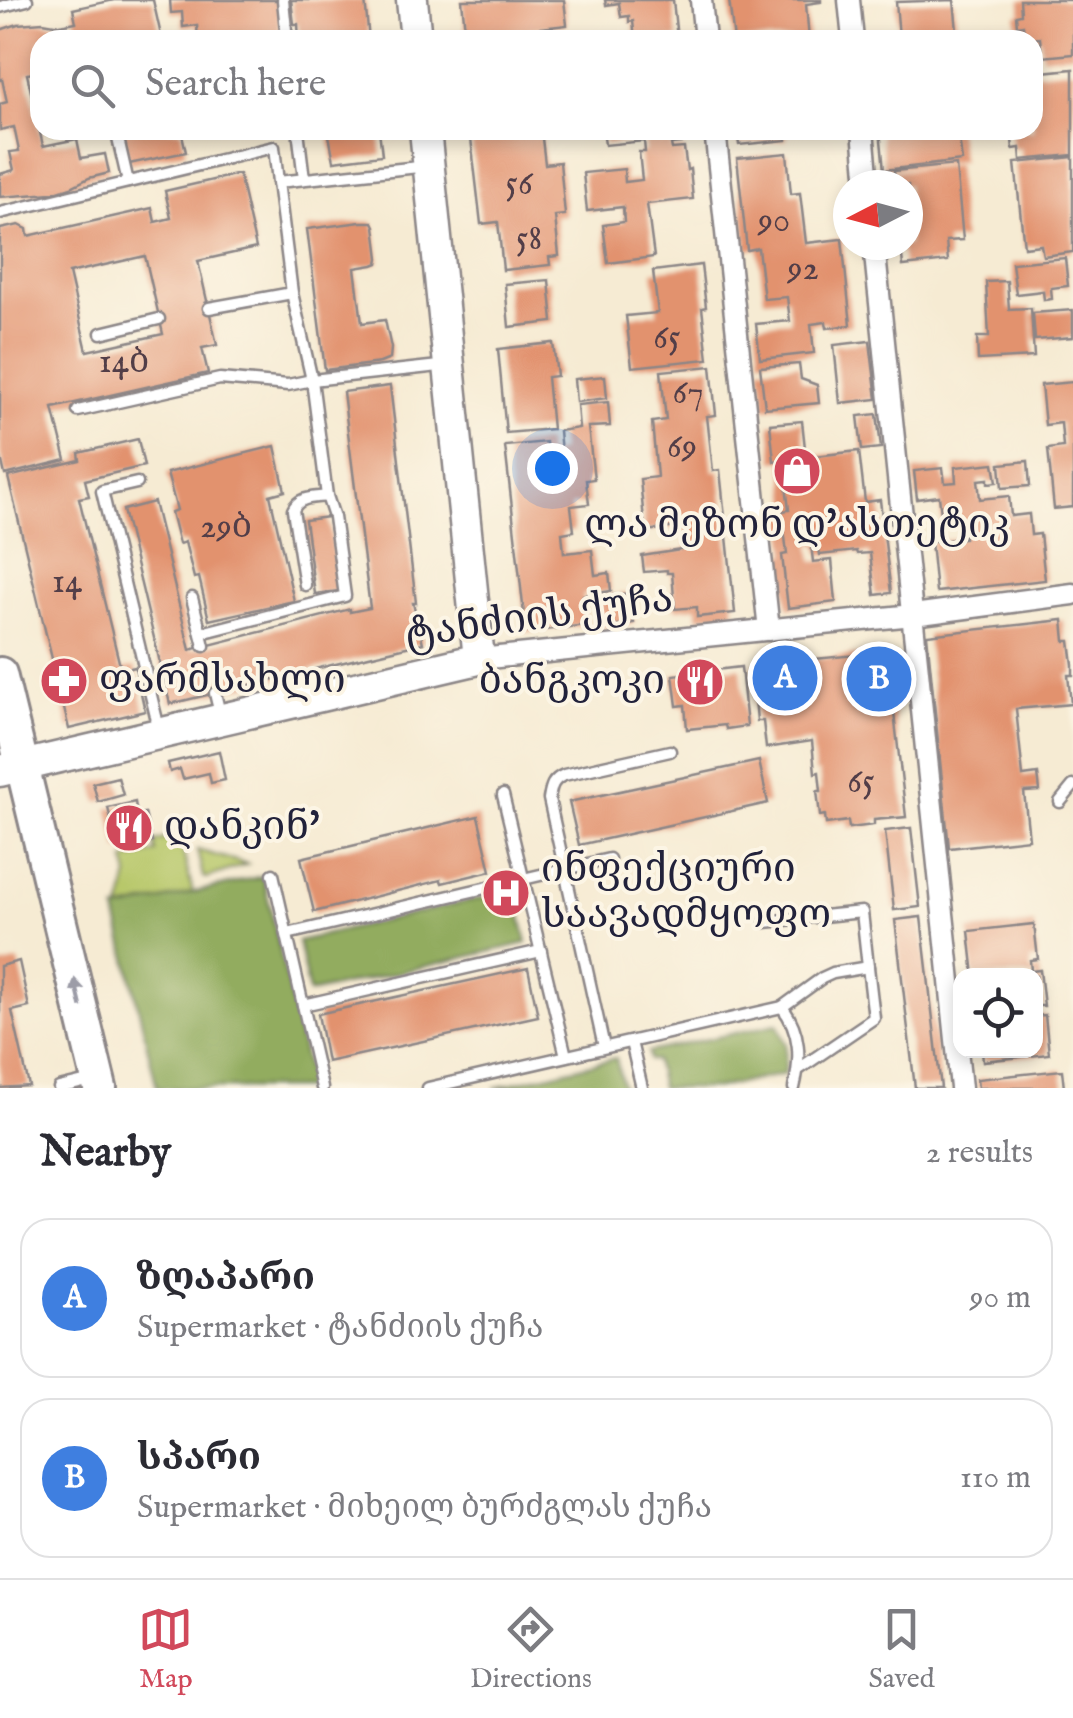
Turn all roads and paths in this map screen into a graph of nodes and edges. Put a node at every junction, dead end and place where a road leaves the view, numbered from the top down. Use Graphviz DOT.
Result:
graph roads {
  1 [pos="27,0"];
  2 [pos="283,0"];
  3 [pos="412,0"];
  4 [pos="701,0"];
  5 [pos="849,0"];
  6 [pos="0,7"];
  7 [pos="287,30"];
  8 [pos="415,30"];
  9 [pos="704,30"];
  10 [pos="852,30"];
  11 [pos="118,140"];
  12 [pos="299,140"];
  13 [pos="426,140"];
  14 [pos="716,140"];
  15 [pos="863,140"];
  16 [pos="428,166"];
  17 [pos="866,170"];
  18 [pos="304,179"];
  19 [pos="128,182"];
  20 [pos="278,182"];
  21 [pos="0,213"];
  22 [pos="876,260"];
  23 [pos="292,293"];
  24 [pos="209,308"];
  25 [pos="159,319"];
  26 [pos="101,333"];
  27 [pos="449,365"];
  28 [pos="312,380"];
  29 [pos="78,411"];
  30 [pos="137,483"];
  31 [pos="327,496"];
  32 [pos="305,586"];
  33 [pos="1073,594"];
  34 [pos="192,598"];
  35 [pos="913,615"];
  36 [pos="770,630"];
  37 [pos="201,633"];
  38 [pos="204,646"];
  39 [pos="479,660"];
  40 [pos="0,674"];
  41 [pos="160,734"];
  42 [pos="670,752"];
  43 [pos="12,768"];
  44 [pos="1073,786"];
  45 [pos="504,796"];
  46 [pos="1060,802"];
  47 [pos="610,859"];
  48 [pos="564,870"];
  49 [pos="273,874"];
  50 [pos="524,879"];
  51 [pos="765,922"];
  52 [pos="287,934"];
  53 [pos="540,951"];
  54 [pos="868,967"];
  55 [pos="303,1005"];
  56 [pos="782,1007"];
  57 [pos="631,1042"];
  58 [pos="604,1047"];
  59 [pos="566,1056"];
  60 [pos="799,1069"];
  61 [pos="99,1084"];
  62 [pos="446,1086"];
  63 [pos="58,1088"];
  64 [pos="322,1088"];
  65 [pos="428,1088"];
  66 [pos="642,1088"];
  67 [pos="794,1088"];
  68 [pos="961,1088"];
  1 -- 6 [label="lane"];
  2 -- 7 [label="lane"];
  3 -- 8 [label="main road"];
  4 -- 9 [label="street"];
  5 -- 10 [label="street"];
  11 -- 19 [label="lane"];
  12 -- 18 [label="lane"];
  13 -- 16 [label="main road"];
  14 -- 36 [label="street"];
  15 -- 17 [label="street"];
  16 -- 18 [label="lane"];
  16 -- 27 [label="main road"];
  18 -- 20 [label="lane"];
  19 -- 20 [label="lane"];
  19 -- 21 [label="lane"];
  20 -- 23 [label="lane"];
  22 -- 35 [label="street"];
  23 -- 24 [label="lane"];
  23 -- 28 [label="lane"];
  25 -- 26 [label="lane"];
  27 -- 28 [label="lane"];
  27 -- 39 [label="main road"];
  28 -- 29 [label="lane"];
  28 -- 31 [label="lane"];
  30 -- 41 [label="lane"];
  31 -- 32 [label="lane"];
  31 -- 37 [label="lane"];
  33 -- 35 [label="street, ტანძიის ქუჩა"];
  34 -- 37 [label="lane"];
  35 -- 36 [label="street, ტანძიის ქუჩა"];
  35 -- 68 [label="street"];
  36 -- 39 [label="street, ტანძიის ქუჩა"];
  37 -- 38 [label="lane"];
  39 -- 41 [label="main road, ტანძიის ქუჩა"];
  40 -- 43 [label="main road"];
  41 -- 43 [label="main road, ტანძიის ქუჩა"];
  42 -- 48 [label="lane"];
  61 -- 43 [label="main road, one-way"];
  44 -- 46 [label="lane"];
  45 -- 50 [label="lane"];
  47 -- 48 [label="lane"];
  48 -- 50 [label="lane"];
  48 -- 58 [label="lane"];
  49 -- 52 [label="lane"];
  50 -- 52 [label="lane"];
  50 -- 53 [label="lane"];
  51 -- 54 [label="lane"];
  52 -- 55 [label="lane"];
  53 -- 55 [label="lane"];
  53 -- 59 [label="lane"];
  54 -- 56 [label="lane"];
  54 -- 60 [label="lane"];
  55 -- 64 [label="lane"];
  56 -- 57 [label="lane"];
  56 -- 60 [label="lane"];
  57 -- 58 [label="lane"];
  57 -- 66 [label="lane"];
  58 -- 59 [label="lane"];
  59 -- 62 [label="lane"];
  60 -- 67 [label="lane"];
  61 -- 63 [label="lane"];
  62 -- 65 [label="lane"];
}
